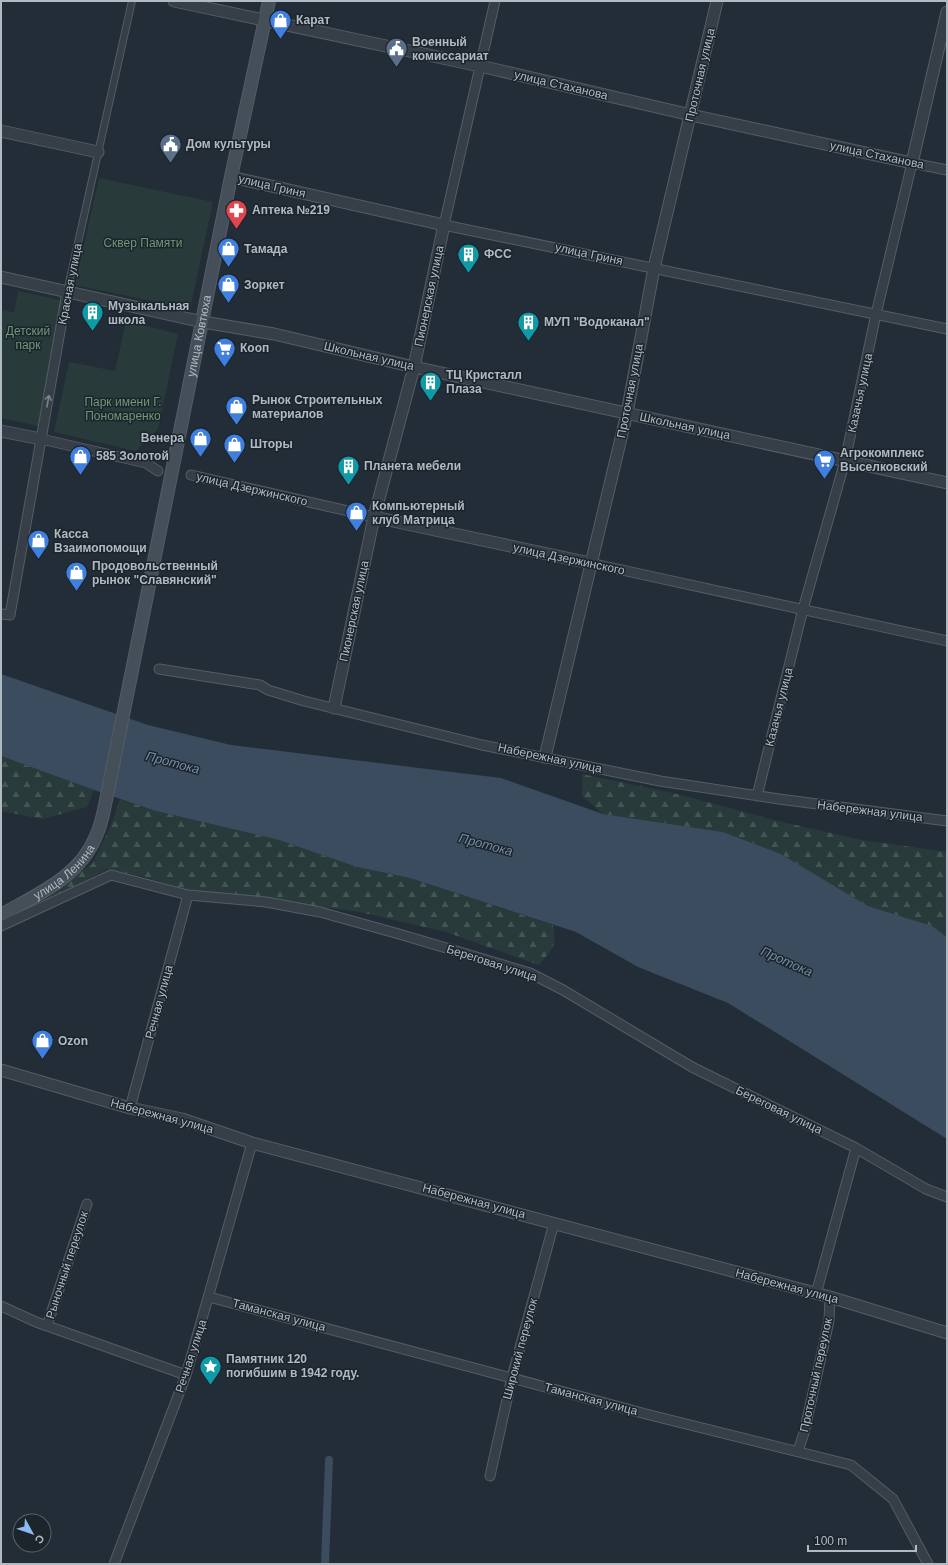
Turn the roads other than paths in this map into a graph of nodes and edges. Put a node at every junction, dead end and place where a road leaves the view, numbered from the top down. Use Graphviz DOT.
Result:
graph roads {
  1 [pos="132,1"];
  2 [pos="174,1"];
  3 [pos="269,1"];
  4 [pos="495,1"];
  5 [pos="717,1"];
  6 [pos="947,12"];
  7 [pos="264,21"];
  8 [pos="480,66"];
  9 [pos="692,115"];
  10 [pos="1,131"];
  11 [pos="98,152"];
  12 [pos="912,163"];
  13 [pos="947,170"];
  14 [pos="231,177"];
  15 [pos="444,225"];
  16 [pos="654,268"];
  17 [pos="1,277"];
  18 [pos="67,292"];
  19 [pos="876,314"];
  20 [pos="203,322"];
  21 [pos="947,329"];
  22 [pos="414,367"];
  23 [pos="627,413"];
  24 [pos="1,431"];
  25 [pos="41,439"];
  26 [pos="845,461"];
  27 [pos="158,471"];
  28 [pos="191,475"];
  29 [pos="947,483"];
  30 [pos="374,517"];
  31 [pos="590,564"];
  32 [pos="803,610"];
  33 [pos="6,615"];
  34 [pos="947,641"];
  35 [pos="159,669"];
  36 [pos="334,708"];
  37 [pos="545,757"];
  38 [pos="758,796"];
  39 [pos="104,810"];
  40 [pos="947,821"];
  41 [pos="188,895"];
  42 [pos="1,915"];
  43 [pos="1,926"];
  44 [pos="1,1070"];
  45 [pos="130,1108"];
  46 [pos="252,1143"];
  47 [pos="856,1148"];
  48 [pos="947,1197"];
  49 [pos="87,1204"];
  50 [pos="554,1223"];
  51 [pos="816,1294"];
  52 [pos="209,1297"];
  53 [pos="830,1297"];
  54 [pos="1,1306"];
  55 [pos="47,1326"];
  56 [pos="947,1333"];
  57 [pos="186,1375"];
  58 [pos="512,1377"];
  59 [pos="798,1451"];
  60 [pos="490,1476"];
  61 [pos="114,1564"];
  62 [pos="928,1564"];
  1 -- 11 [label="street, Красная улица"];
  2 -- 7 [label="street, улица Стаханова"];
  3 -- 7 [label="main road, улица Ковтюха"];
  4 -- 8 [label="street, Пионерская улица"];
  5 -- 9 [label="street, Проточная улица"];
  6 -- 12 [label="street, Казачья улица"];
  7 -- 8 [label="street, улица Стаханова"];
  7 -- 14 [label="main road, улица Ковтюха"];
  8 -- 9 [label="street, улица Стаханова"];
  8 -- 15 [label="street, Пионерская улица"];
  9 -- 12 [label="street, улица Стаханова"];
  9 -- 16 [label="street, Проточная улица"];
  10 -- 11 [label="street"];
  11 -- 18 [label="street, Красная улица"];
  12 -- 13 [label="street, улица Стаханова"];
  12 -- 19 [label="street, Казачья улица"];
  14 -- 15 [label="street, улица Гриня"];
  14 -- 20 [label="main road, улица Ковтюха"];
  15 -- 16 [label="street, улица Гриня"];
  15 -- 22 [label="street, Пионерская улица"];
  16 -- 19 [label="street, улица Гриня"];
  16 -- 23 [label="street, Проточная улица"];
  17 -- 18 [label="street, Школьная улица"];
  18 -- 20 [label="street, Школьная улица"];
  25 -- 18 [label="street, Красная улица, one-way"];
  19 -- 21 [label="street, улица Гриня"];
  19 -- 26 [label="street, Казачья улица"];
  20 -- 22 [label="street, Школьная улица"];
  20 -- 39 [label="main road, улица Ковтюха"];
  22 -- 23 [label="street, Школьная улица"];
  22 -- 30 [label="street, Пионерская улица"];
  23 -- 26 [label="street, Школьная улица"];
  23 -- 31 [label="street, Проточная улица"];
  24 -- 25 [label="street"];
  25 -- 27 [label="street"];
  25 -- 33 [label="street, Красная улица"];
  26 -- 29 [label="street, Школьная улица"];
  26 -- 32 [label="street, Казачья улица"];
  28 -- 30 [label="street, улица Дзержинского"];
  30 -- 31 [label="street, улица Дзержинского"];
  30 -- 36 [label="street, Пионерская улица"];
  31 -- 32 [label="street, улица Дзержинского"];
  31 -- 37 [label="street, Проточная улица"];
  32 -- 34 [label="street, улица Дзержинского"];
  32 -- 38 [label="street, Казачья улица"];
  35 -- 36 [label="street, Набережная улица"];
  36 -- 37 [label="street, Набережная улица"];
  37 -- 38 [label="street, Набережная улица"];
  38 -- 40 [label="street, Набережная улица"];
  39 -- 42 [label="main road, улица Ленина"];
  41 -- 43 [label="street, Береговая улица"];
  41 -- 45 [label="street, Речная улица"];
  41 -- 47 [label="street, Береговая улица"];
  44 -- 45 [label="street, Набережная улица"];
  45 -- 46 [label="street, Набережная улица"];
  46 -- 50 [label="street, Набережная улица"];
  46 -- 52 [label="street, Речная улица"];
  47 -- 48 [label="street, Береговая улица"];
  47 -- 51 [label="street"];
  49 -- 55 [label="street, Рыночный переулок"];
  50 -- 51 [label="street, Набережная улица"];
  50 -- 58 [label="street, Широкий переулок"];
  51 -- 53 [label="street, Набережная улица"];
  52 -- 57 [label="street, Речная улица"];
  52 -- 58 [label="street, Таманская улица"];
  53 -- 56 [label="street, Набережная улица"];
  53 -- 59 [label="street, Проточный переулок"];
  54 -- 55 [label="street"];
  55 -- 57 [label="street"];
  57 -- 61 [label="street, Речная улица"];
  58 -- 59 [label="street, Таманская улица"];
  58 -- 60 [label="street, Широкий переулок"];
  59 -- 62 [label="street, Таманская улица"];
}
